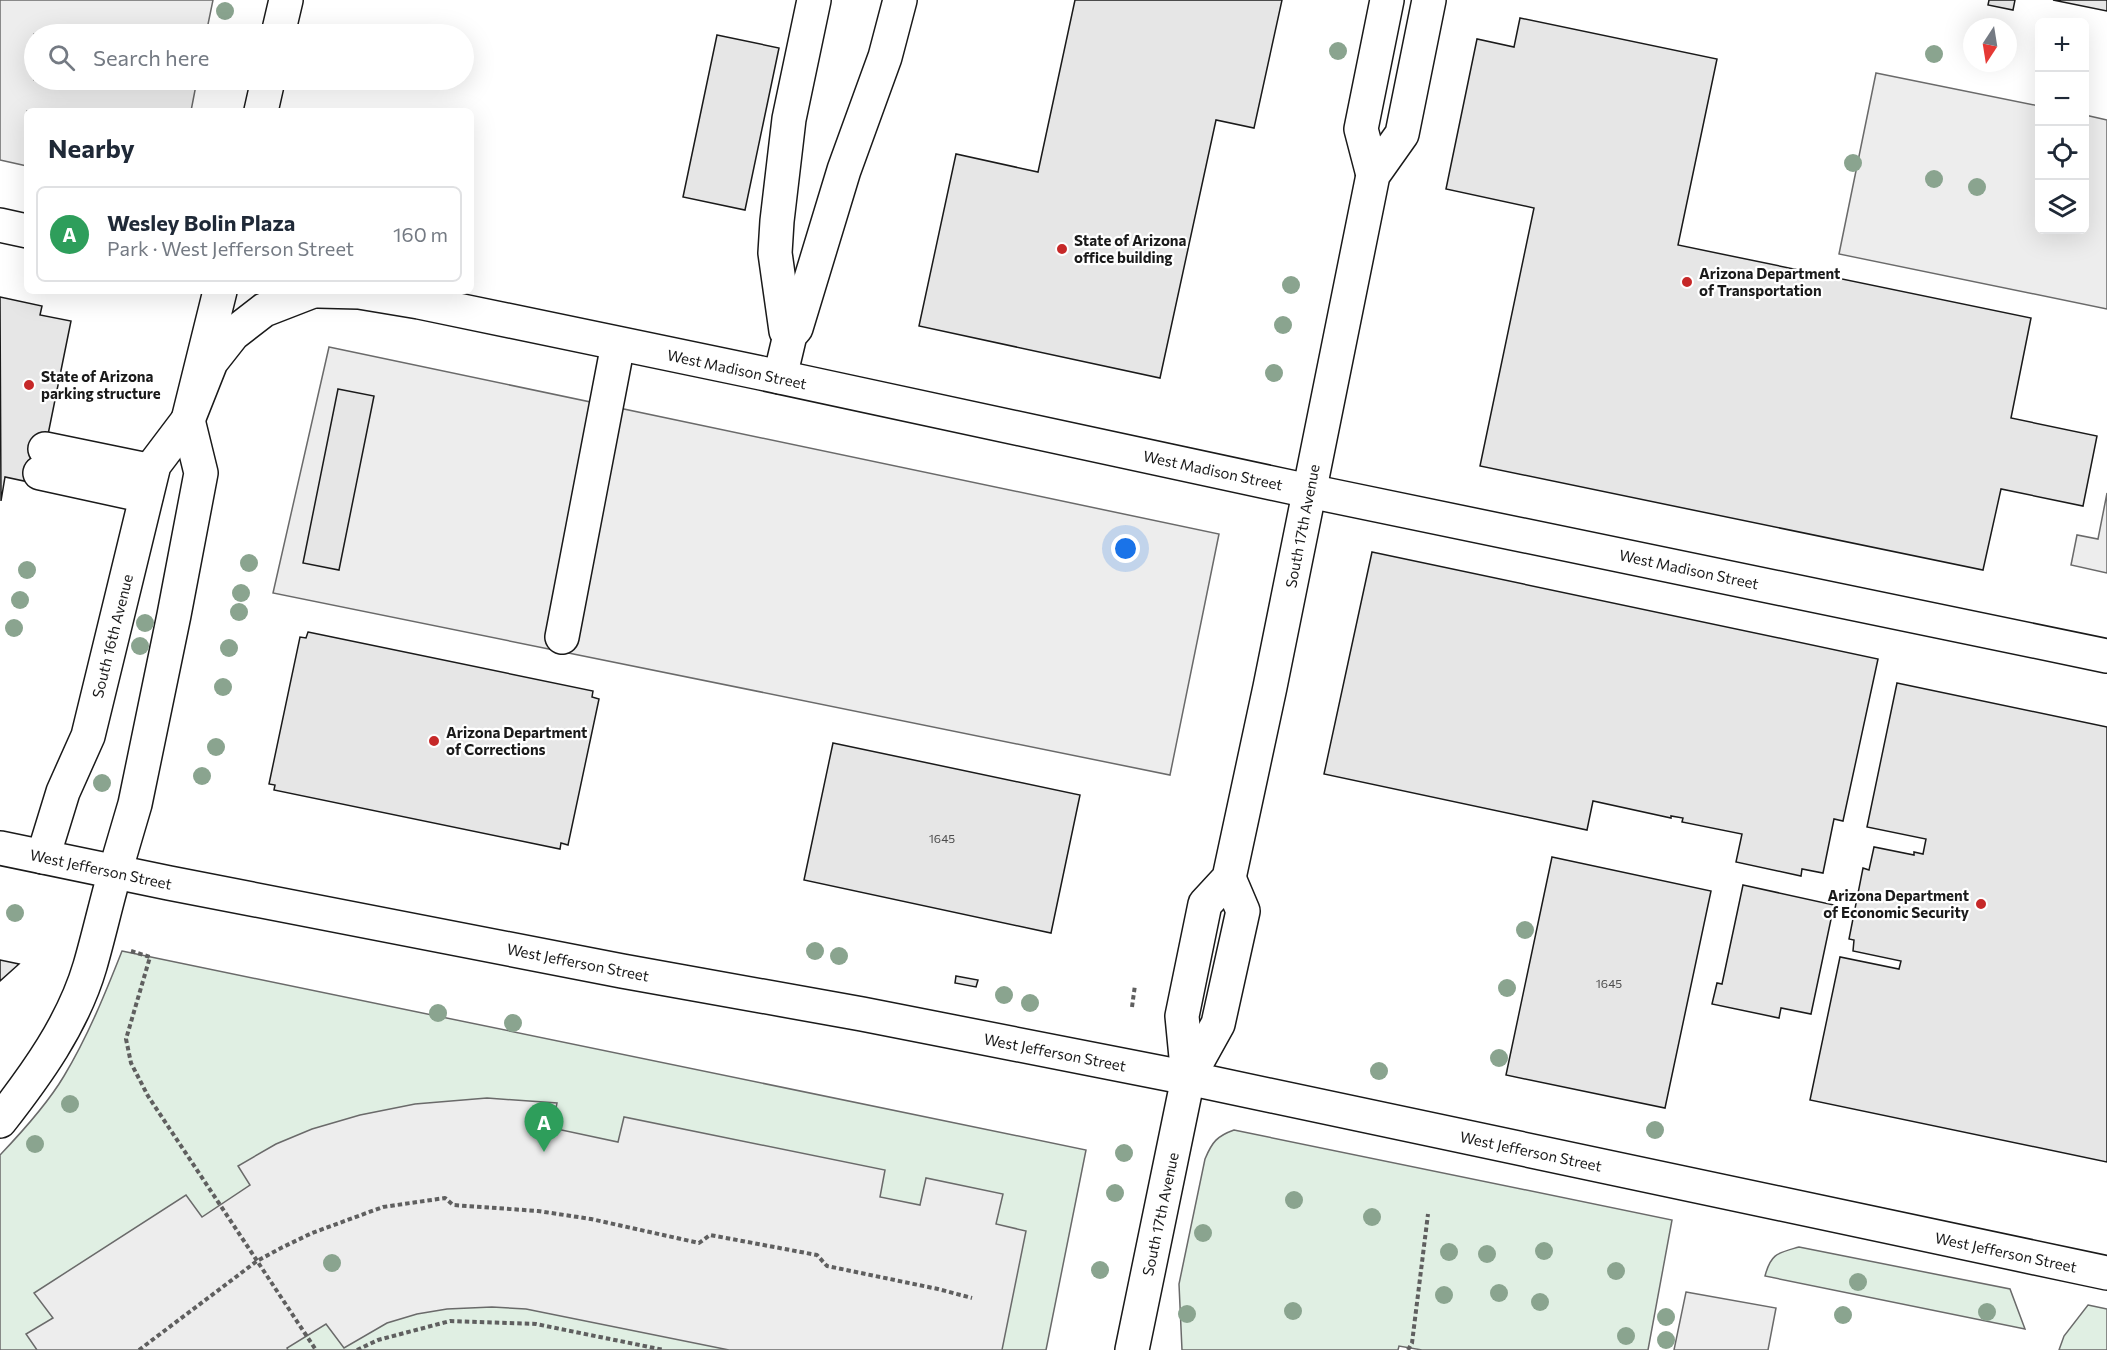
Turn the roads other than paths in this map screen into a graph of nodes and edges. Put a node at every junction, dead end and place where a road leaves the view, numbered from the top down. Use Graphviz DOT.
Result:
graph roads {
  1 [pos="286,0"];
  2 [pos="814,0"];
  3 [pos="900,0"];
  4 [pos="1387,0"];
  5 [pos="1429,0"];
  6 [pos="280,24"];
  7 [pos="266,90"];
  8 [pos="262,108"];
  9 [pos="1373,175"];
  10 [pos="0,225"];
  11 [pos="24,230"];
  12 [pos="219,294"];
  13 [pos="305,294"];
  14 [pos="370,294"];
  15 [pos="790,335"];
  16 [pos="618,344"];
  17 [pos="780,377"];
  18 [pos="188,420"];
  19 [pos="42,461"];
  20 [pos="149,484"];
  21 [pos="1309,491"];
  22 [pos="562,637"];
  23 [pos="2107,656"];
  24 [pos="0,848"];
  25 [pos="43,857"];
  26 [pos="115,872"];
  27 [pos="1188,1078"];
  28 [pos="0,1121"];
  29 [pos="2107,1273"];
  30 [pos="1132,1350"];
  1 -- 6 [label="main road"];
  2 -- 15 [label="main road"];
  3 -- 15 [label="main road"];
  4 -- 9 [label="main road, South 17th Avenue"];
  5 -- 9 [label="main road, South 17th Avenue"];
  7 -- 8 [label="main road"];
  9 -- 21 [label="main road, South 17th Avenue"];
  10 -- 11 [label="main road"];
  12 -- 18 [label="main road, South 16th Avenue"];
  13 -- 18 [label="main road, South 16th Avenue"];
  14 -- 16 [label="main road, West Madison Street"];
  15 -- 17 [label="main road"];
  16 -- 17 [label="main road, West Madison Street"];
  16 -- 22 [label="main road"];
  17 -- 21 [label="main road, West Madison Street"];
  18 -- 20 [label="main road, South 16th Avenue"];
  18 -- 26 [label="main road, South 16th Avenue"];
  19 -- 20 [label="main road"];
  20 -- 25 [label="main road, South 16th Avenue"];
  21 -- 23 [label="main road, West Madison Street"];
  21 -- 27 [label="main road, South 17th Avenue"];
  24 -- 25 [label="main road, West Jefferson Street"];
  25 -- 26 [label="main road, West Jefferson Street"];
  26 -- 27 [label="main road, West Jefferson Street"];
  26 -- 28 [label="main road, South 16th Avenue"];
  27 -- 29 [label="main road, West Jefferson Street"];
  27 -- 30 [label="main road, South 17th Avenue"];
}
